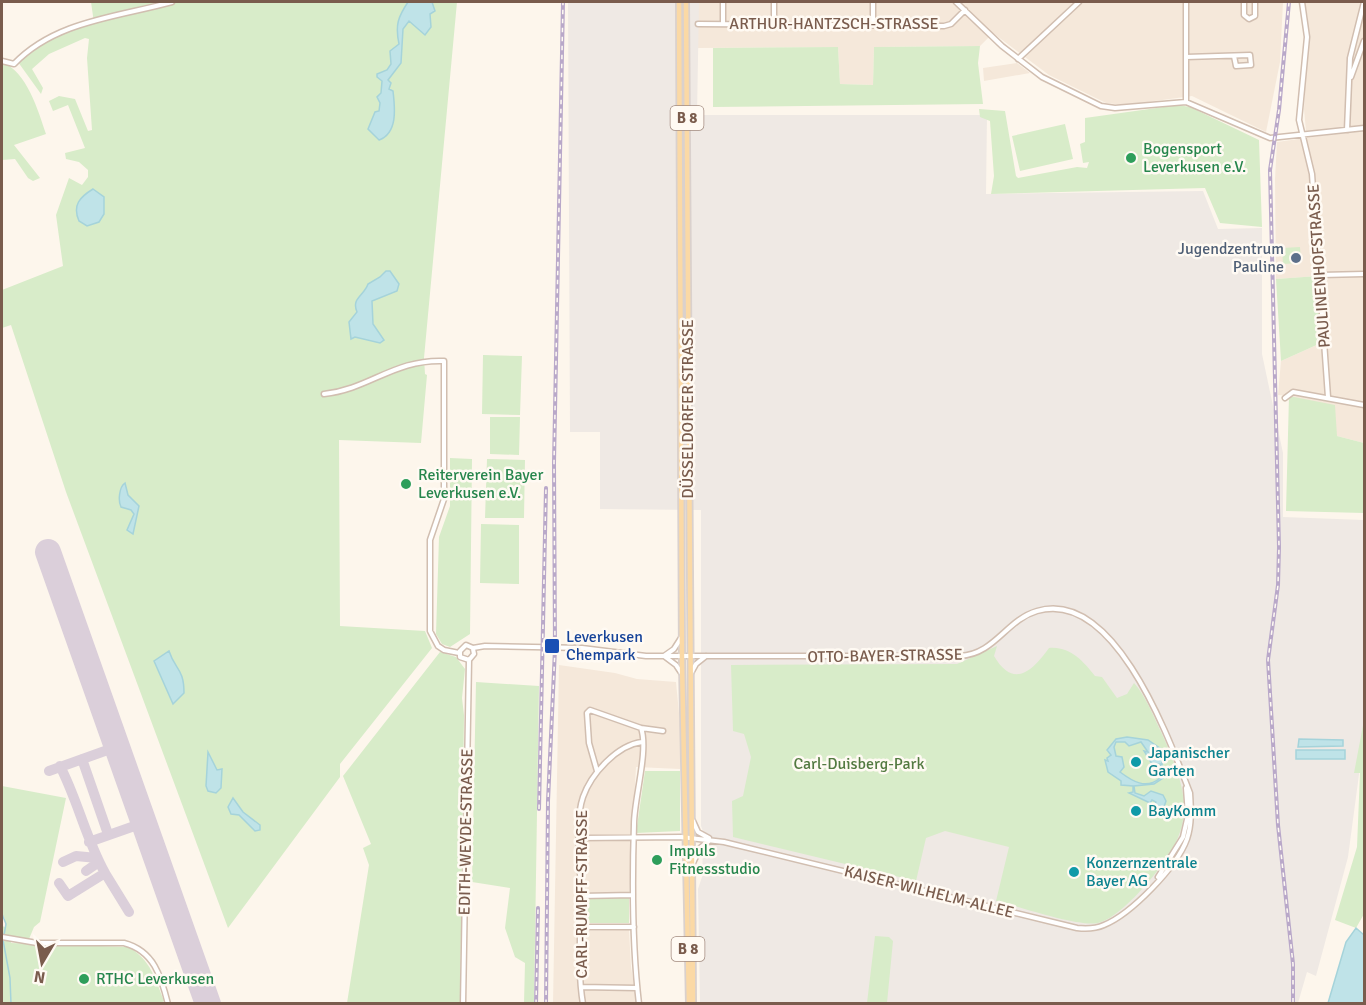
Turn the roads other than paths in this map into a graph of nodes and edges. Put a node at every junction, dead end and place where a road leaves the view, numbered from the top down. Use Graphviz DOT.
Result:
graph roads {
  1 [pos="172,2"];
  2 [pos="679,2"];
  3 [pos="686,2"];
  4 [pos="723,2"];
  5 [pos="774,2"];
  6 [pos="873,2"];
  7 [pos="956,2"];
  8 [pos="1079,2"];
  9 [pos="1186,2"];
  10 [pos="1244,2"];
  11 [pos="1255,2"];
  12 [pos="1302,2"];
  13 [pos="1364,4"];
  14 [pos="965,10"];
  15 [pos="723,23"];
  16 [pos="698,24"];
  17 [pos="774,24"];
  18 [pos="873,25"];
  19 [pos="1365,41"];
  20 [pos="1234,56"];
  21 [pos="1186,57"];
  22 [pos="1018,59"];
  23 [pos="2,61"];
  24 [pos="1349,83"];
  25 [pos="1186,102"];
  26 [pos="1365,128"];
  27 [pos="1347,130"];
  28 [pos="1302,135"];
  29 [pos="687,235"];
  30 [pos="680,236"];
  31 [pos="1365,274"];
  32 [pos="1321,275"];
  33 [pos="324,394"];
  34 [pos="1285,398"];
  35 [pos="1328,398"];
  36 [pos="1365,405"];
  37 [pos="681,432"];
  38 [pos="689,432"];
  39 [pos="682,637"];
  40 [pos="473,648"];
  41 [pos="459,653"];
  42 [pos="663,656"];
  43 [pos="682,656"];
  44 [pos="690,656"];
  45 [pos="706,656"];
  46 [pos="469,660"];
  47 [pos="683,676"];
  48 [pos="690,676"];
  49 [pos="641,728"];
  50 [pos="663,731"];
  51 [pos="642,742"];
  52 [pos="597,771"];
  53 [pos="1185,782"];
  54 [pos="1191,816"];
  55 [pos="691,817"];
  56 [pos="635,837"];
  57 [pos="685,837"];
  58 [pos="580,838"];
  59 [pos="692,838"];
  60 [pos="713,840"];
  61 [pos="692,865"];
  62 [pos="1157,881"];
  63 [pos="633,895"];
  64 [pos="581,896"];
  65 [pos="580,927"];
  66 [pos="634,927"];
  67 [pos="2,937"];
  68 [pos="581,987"];
  69 [pos="638,988"];
  70 [pos="168,1004"];
  71 [pos="463,1004"];
  72 [pos="583,1004"];
  73 [pos="639,1004"];
  74 [pos="691,1004"];
  1 -- 23 [label="street"];
  2 -- 30 [label="main road, DÜSSELDORFER STRASSE / B 8"];
  3 -- 29 [label="main road, DÜSSELDORFER STRASSE / B 8"];
  4 -- 15 [label="street"];
  5 -- 17 [label="street"];
  6 -- 18 [label="street"];
  7 -- 14 [label="street"];
  8 -- 22 [label="street"];
  9 -- 21 [label="street"];
  10 -- 11 [label="street"];
  12 -- 28 [label="street, PAULINENHOFSTRASSE"];
  13 -- 24 [label="street"];
  14 -- 18 [label="street, ARTHUR-HANTZSCH-STRASSE"];
  14 -- 22 [label="street"];
  15 -- 16 [label="street, ARTHUR-HANTZSCH-STRASSE"];
  15 -- 17 [label="street, ARTHUR-HANTZSCH-STRASSE"];
  17 -- 18 [label="street, ARTHUR-HANTZSCH-STRASSE"];
  19 -- 24 [label="street"];
  20 -- 20 [label="street"];
  20 -- 21 [label="street"];
  21 -- 25 [label="street"];
  22 -- 25 [label="street"];
  24 -- 27 [label="street"];
  25 -- 28 [label="street"];
  26 -- 27 [label="street"];
  27 -- 28 [label="street"];
  28 -- 32 [label="street, PAULINENHOFSTRASSE"];
  29 -- 30 [label="main road"];
  29 -- 38 [label="main road, DÜSSELDORFER STRASSE / B 8"];
  30 -- 37 [label="main road, DÜSSELDORFER STRASSE / B 8"];
  31 -- 32 [label="street"];
  32 -- 35 [label="street, PAULINENHOFSTRASSE"];
  33 -- 41 [label="street"];
  34 -- 35 [label="street"];
  35 -- 36 [label="street"];
  37 -- 38 [label="main road"];
  37 -- 39 [label="main road, DÜSSELDORFER STRASSE / B 8"];
  38 -- 44 [label="main road, DÜSSELDORFER STRASSE / B 8"];
  39 -- 42 [label="street"];
  39 -- 43 [label="main road, DÜSSELDORFER STRASSE / B 8"];
  40 -- 41 [label="street"];
  40 -- 42 [label="street, OTTO-BAYER-STRASSE"];
  40 -- 46 [label="street"];
  41 -- 46 [label="street"];
  42 -- 43 [label="street, OTTO-BAYER-STRASSE"];
  42 -- 47 [label="street"];
  43 -- 44 [label="street, OTTO-BAYER-STRASSE"];
  43 -- 47 [label="main road, DÜSSELDORFER STRASSE / B 8"];
  44 -- 45 [label="street, OTTO-BAYER-STRASSE"];
  44 -- 48 [label="main road, DÜSSELDORFER STRASSE / B 8"];
  45 -- 48 [label="street"];
  45 -- 53 [label="street, OTTO-BAYER-STRASSE"];
  46 -- 71 [label="street, EDITH-WEYDE-STRASSE"];
  47 -- 57 [label="main road, DÜSSELDORFER STRASSE / B 8"];
  48 -- 55 [label="main road, DÜSSELDORFER STRASSE / B 8"];
  49 -- 50 [label="street"];
  49 -- 51 [label="street"];
  49 -- 52 [label="street"];
  51 -- 52 [label="street, CARL-RUMPFF-STRASSE"];
  51 -- 56 [label="street"];
  52 -- 58 [label="street, CARL-RUMPFF-STRASSE"];
  53 -- 54 [label="street, OTTO-BAYER-STRASSE"];
  53 -- 62 [label="street, KAISER-WILHELM-ALLEE"];
  54 -- 62 [label="street, KAISER-WILHELM-ALLEE"];
  55 -- 59 [label="main road, B 8"];
  55 -- 60 [label="street"];
  56 -- 57 [label="street, KAISER-WILHELM-ALLEE"];
  56 -- 58 [label="street, KAISER-WILHELM-ALLEE"];
  56 -- 63 [label="street"];
  57 -- 59 [label="street, KAISER-WILHELM-ALLEE"];
  57 -- 74 [label="main road, B 8"];
  58 -- 64 [label="street, CARL-RUMPFF-STRASSE"];
  59 -- 60 [label="street, KAISER-WILHELM-ALLEE"];
  59 -- 61 [label="main road, B 8"];
  60 -- 61 [label="street"];
  60 -- 62 [label="street, KAISER-WILHELM-ALLEE"];
  61 -- 74 [label="main road, B 8"];
  63 -- 64 [label="street"];
  63 -- 66 [label="street"];
  64 -- 65 [label="street, CARL-RUMPFF-STRASSE"];
  65 -- 66 [label="street"];
  65 -- 68 [label="street, CARL-RUMPFF-STRASSE"];
  66 -- 69 [label="street"];
  67 -- 70 [label="street"];
  68 -- 69 [label="street"];
  68 -- 72 [label="street, CARL-RUMPFF-STRASSE"];
  69 -- 73 [label="street"];
}
